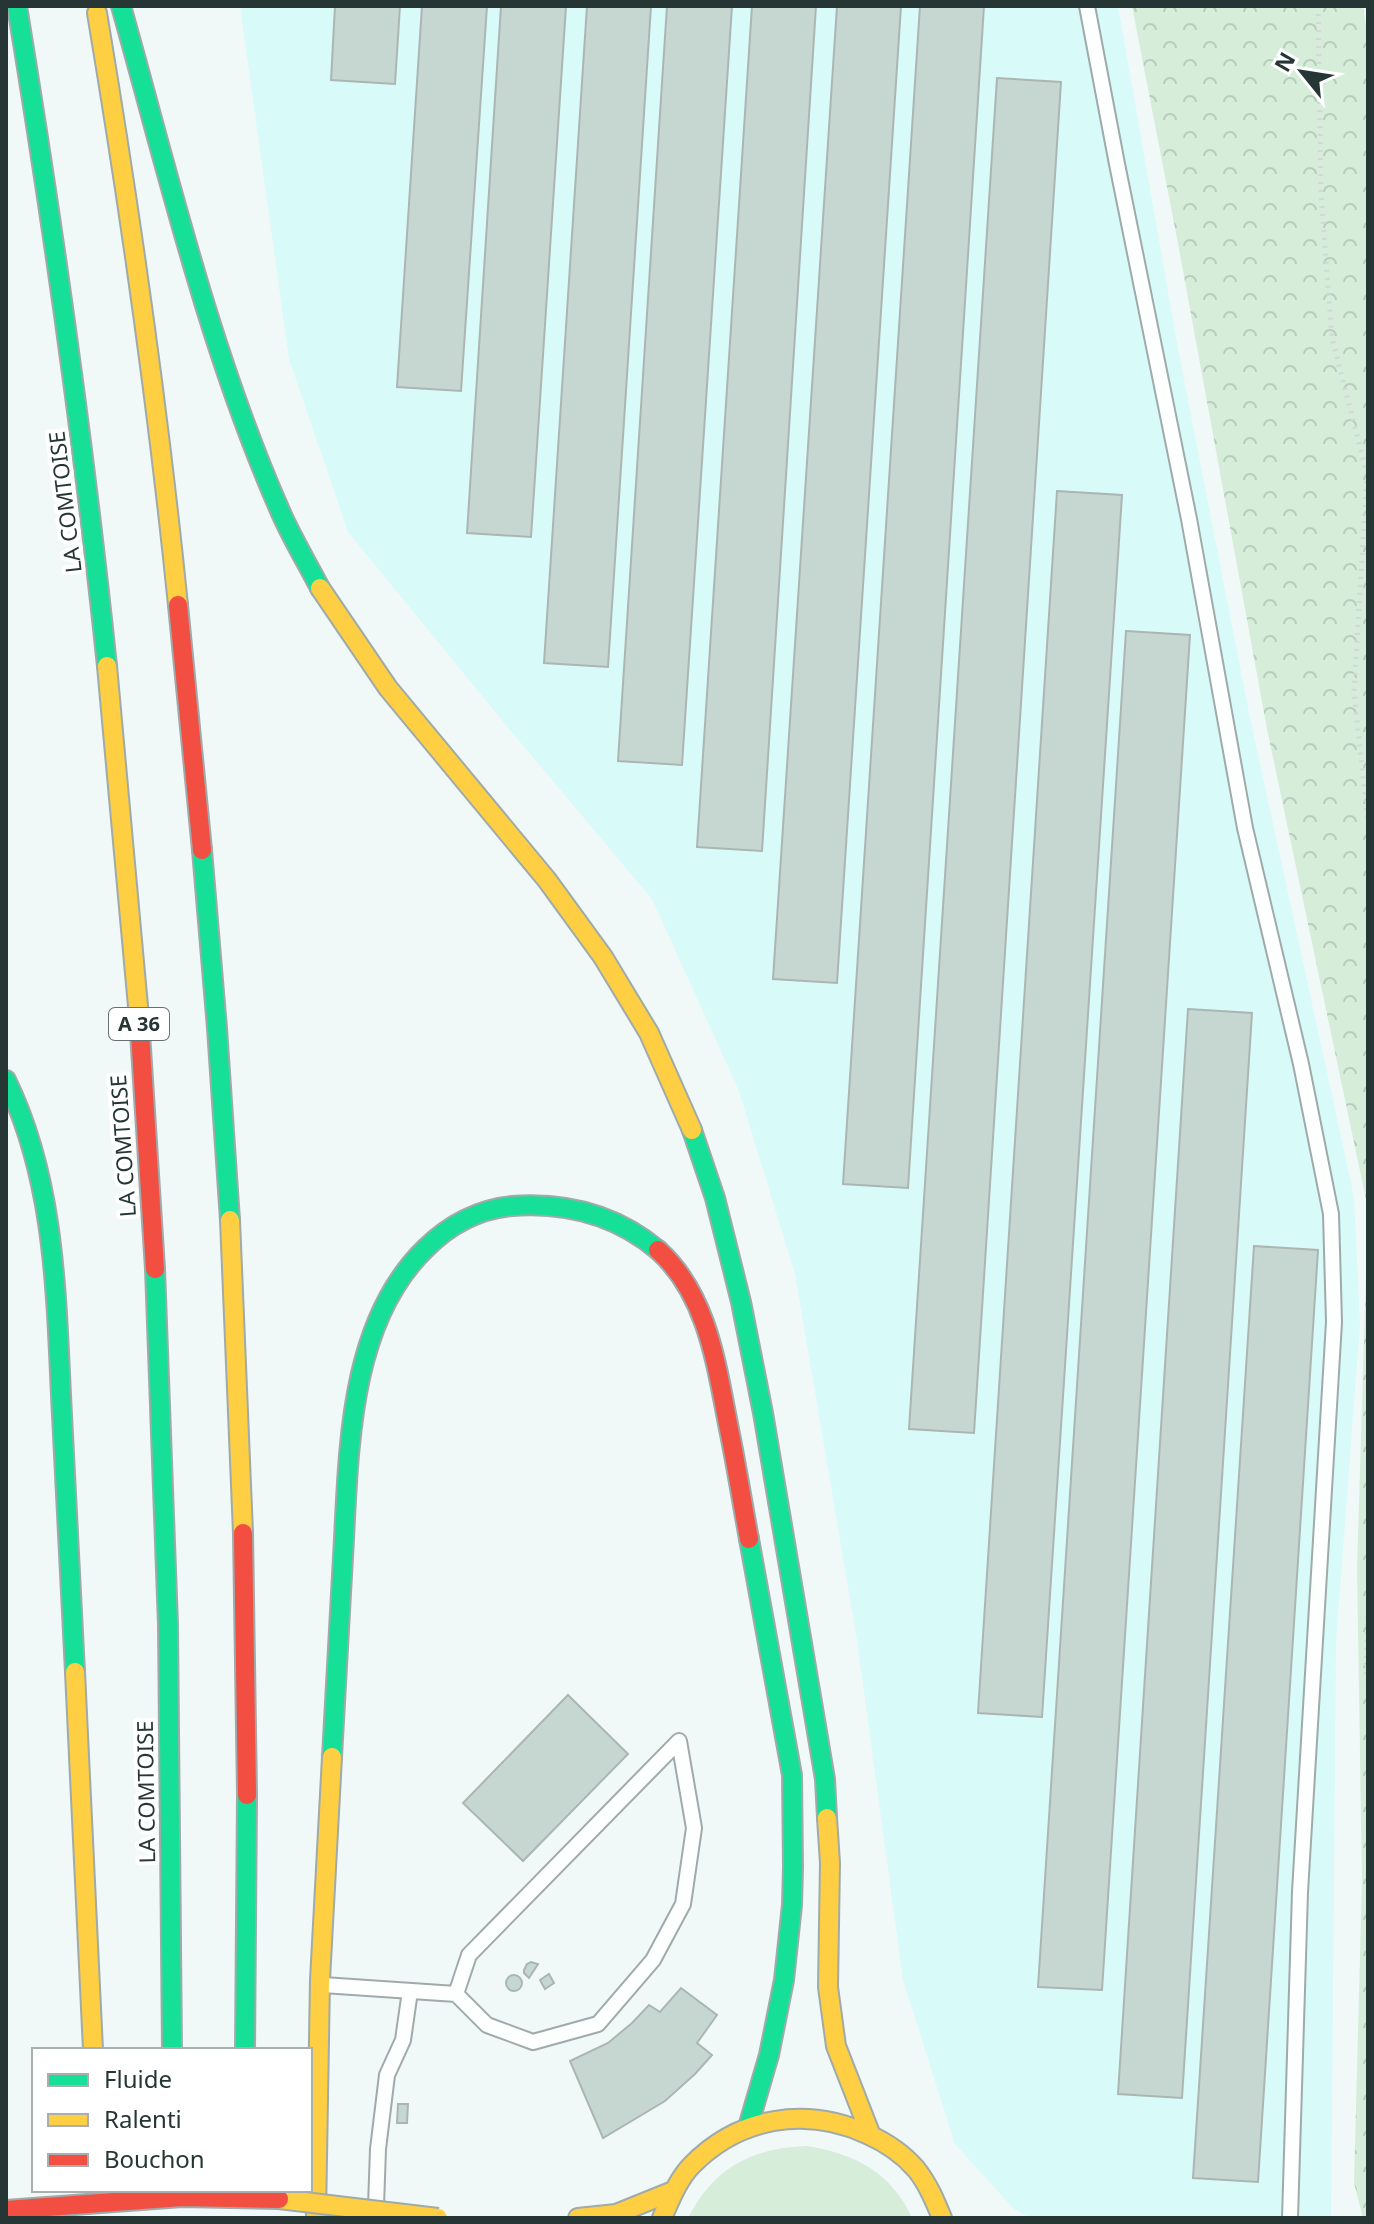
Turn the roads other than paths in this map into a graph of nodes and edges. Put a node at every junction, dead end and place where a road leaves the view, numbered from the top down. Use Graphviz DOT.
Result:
graph roads {
  1 [pos="17,6"];
  2 [pos="96,6"];
  3 [pos="121,6"];
  4 [pos="1087,6"];
  5 [pos="6,1080"];
  6 [pos="320,1984"];
  7 [pos="410,1991"];
  8 [pos="456,1994"];
  9 [pos="93,2048"];
  10 [pos="172,2048"];
  11 [pos="245,2048"];
  12 [pos="748,2127"];
  13 [pos="870,2133"];
  14 [pos="673,2191"];
  15 [pos="95,2192"];
  16 [pos="171,2192"];
  17 [pos="243,2192"];
  18 [pos="6,2210"];
  19 [pos="95,2218"];
  20 [pos="171,2218"];
  21 [pos="243,2218"];
  22 [pos="316,2218"];
  23 [pos="375,2218"];
  24 [pos="438,2218"];
  25 [pos="578,2218"];
  26 [pos="662,2218"];
  27 [pos="942,2218"];
  28 [pos="1290,2218"];
  1 -- 10 [label="main road, LA COMTOISE / A 36"];
  2 -- 11 [label="main road"];
  3 -- 13 [label="main road"];
  4 -- 28 [label="lane"];
  5 -- 9 [label="main road"];
  6 -- 7 [label="lane"];
  6 -- 12 [label="main road"];
  6 -- 22 [label="main road"];
  7 -- 8 [label="lane"];
  7 -- 23 [label="lane"];
  8 -- 8 [label="lane"];
  12 -- 13 [label="main road"];
  12 -- 14 [label="main road"];
  13 -- 27 [label="main road"];
  14 -- 25 [label="main road"];
  14 -- 26 [label="main road"];
  15 -- 19 [label="main road"];
  16 -- 20 [label="main road"];
  17 -- 21 [label="main road"];
  18 -- 24 [label="main road, bridge"];
}
